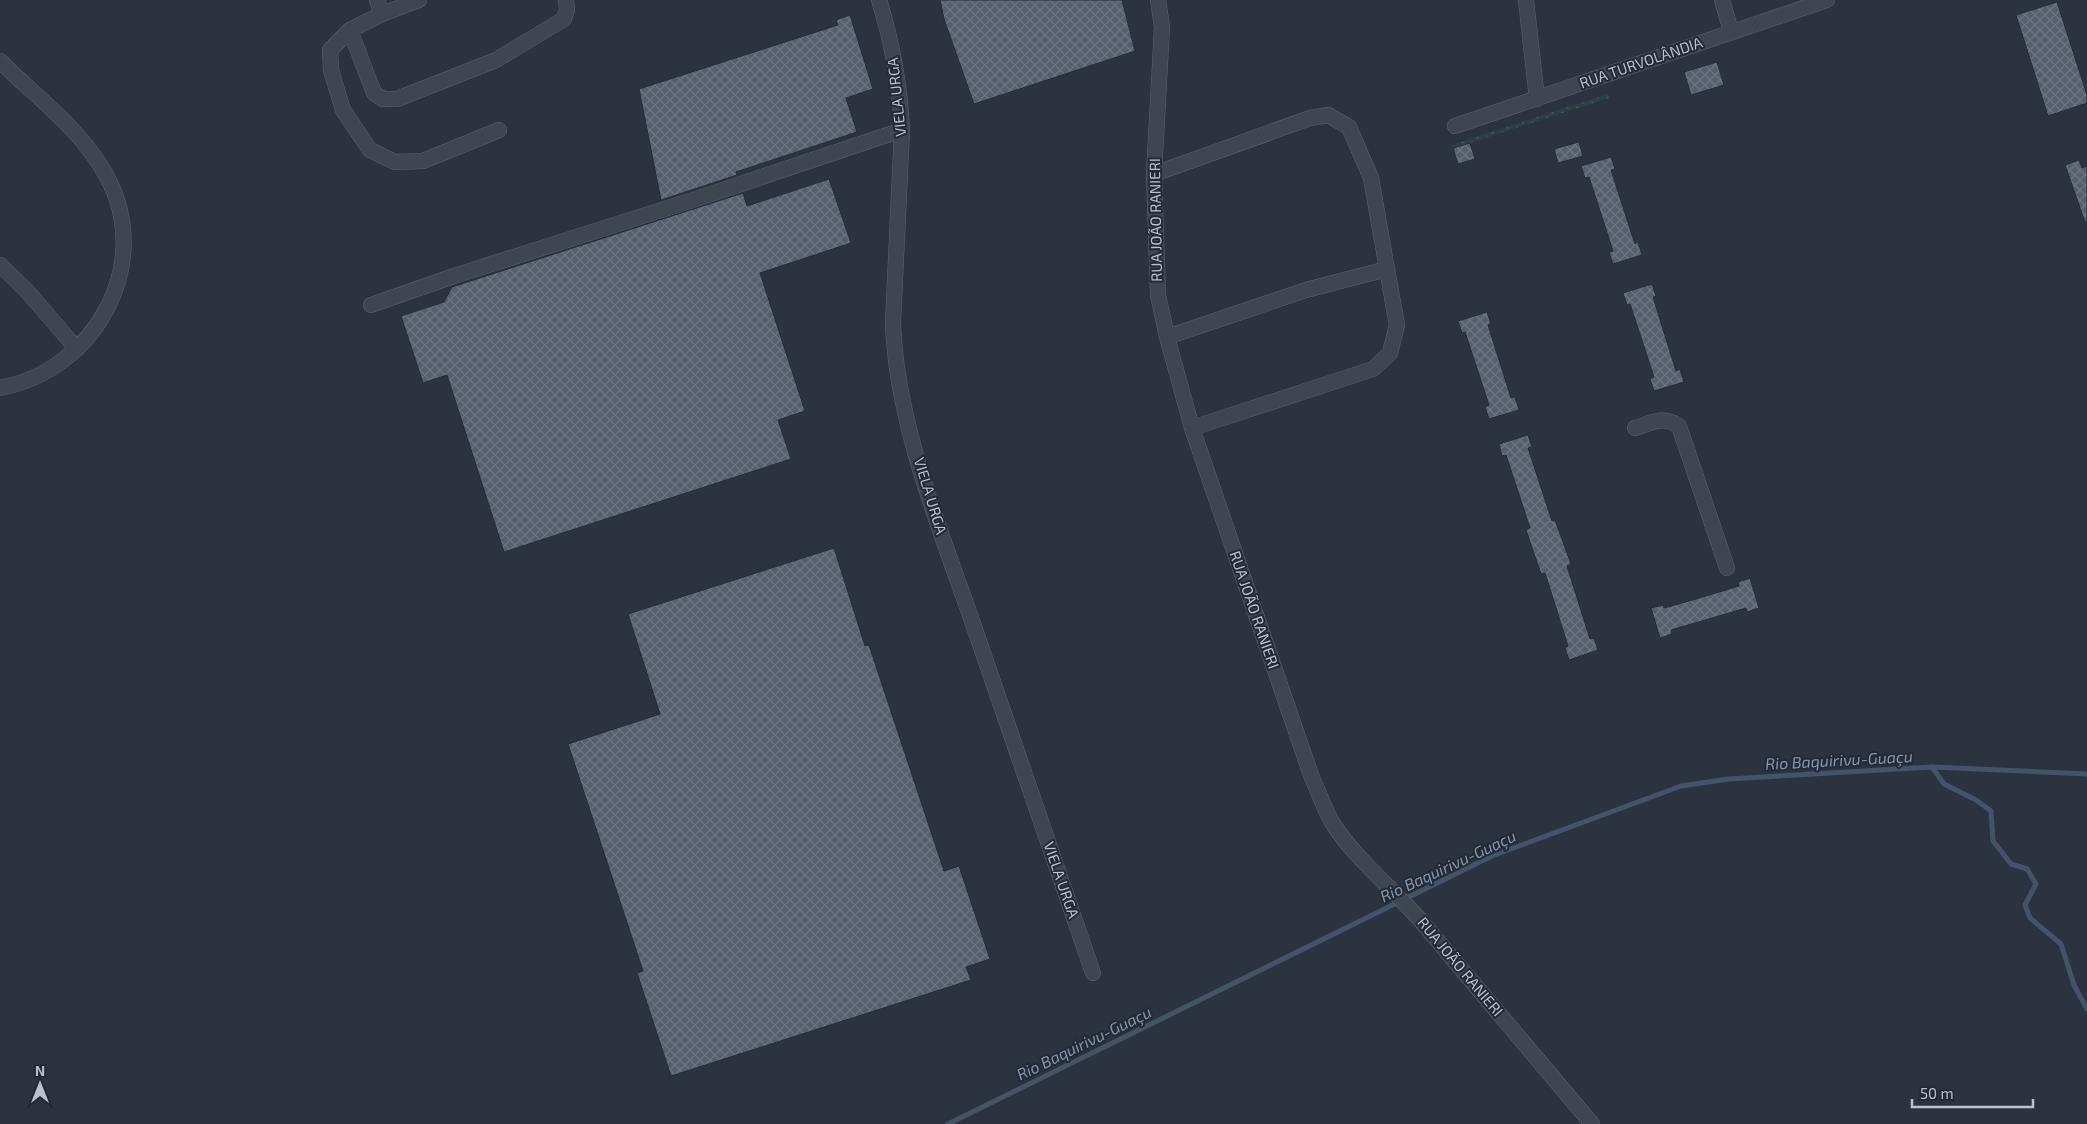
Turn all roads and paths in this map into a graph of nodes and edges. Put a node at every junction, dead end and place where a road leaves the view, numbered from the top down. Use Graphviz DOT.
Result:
graph roads {
  1 [pos="419,0"];
  2 [pos="566,0"];
  3 [pos="879,0"];
  4 [pos="1158,0"];
  5 [pos="1526,0"];
  6 [pos="1722,0"];
  7 [pos="1828,0"];
  8 [pos="379,7"];
  9 [pos="350,30"];
  10 [pos="1731,31"];
  11 [pos="0,61"];
  12 [pos="1537,99"];
  13 [pos="1455,126"];
  14 [pos="499,130"];
  15 [pos="902,130"];
  16 [pos="1154,174"];
  17 [pos="0,265"];
  18 [pos="1387,269"];
  19 [pos="371,305"];
  20 [pos="1167,337"];
  21 [pos="77,349"];
  22 [pos="0,388"];
  23 [pos="1192,428"];
  24 [pos="1634,428"];
  25 [pos="1727,568"];
  26 [pos="1093,973"];
  27 [pos="1592,1124"];
  1 -- 8 [label="street"];
  2 -- 9 [label="street"];
  3 -- 15 [label="street, VIELA URGA"];
  4 -- 16 [label="street, RUA JOÃO RANIERI"];
  5 -- 12 [label="street"];
  6 -- 10 [label="street"];
  7 -- 10 [label="street, RUA TURVOLÂNDIA"];
  8 -- 9 [label="street"];
  9 -- 14 [label="street"];
  10 -- 12 [label="street, RUA TURVOLÂNDIA"];
  11 -- 21 [label="street"];
  12 -- 13 [label="street, RUA TURVOLÂNDIA"];
  15 -- 19 [label="street"];
  15 -- 26 [label="street, VIELA URGA"];
  16 -- 18 [label="street"];
  16 -- 20 [label="street, RUA JOÃO RANIERI"];
  17 -- 21 [label="street"];
  18 -- 20 [label="street"];
  18 -- 23 [label="street"];
  20 -- 23 [label="street, RUA JOÃO RANIERI"];
  21 -- 22 [label="street"];
  23 -- 27 [label="street, RUA JOÃO RANIERI"];
  24 -- 25 [label="street"];
}
